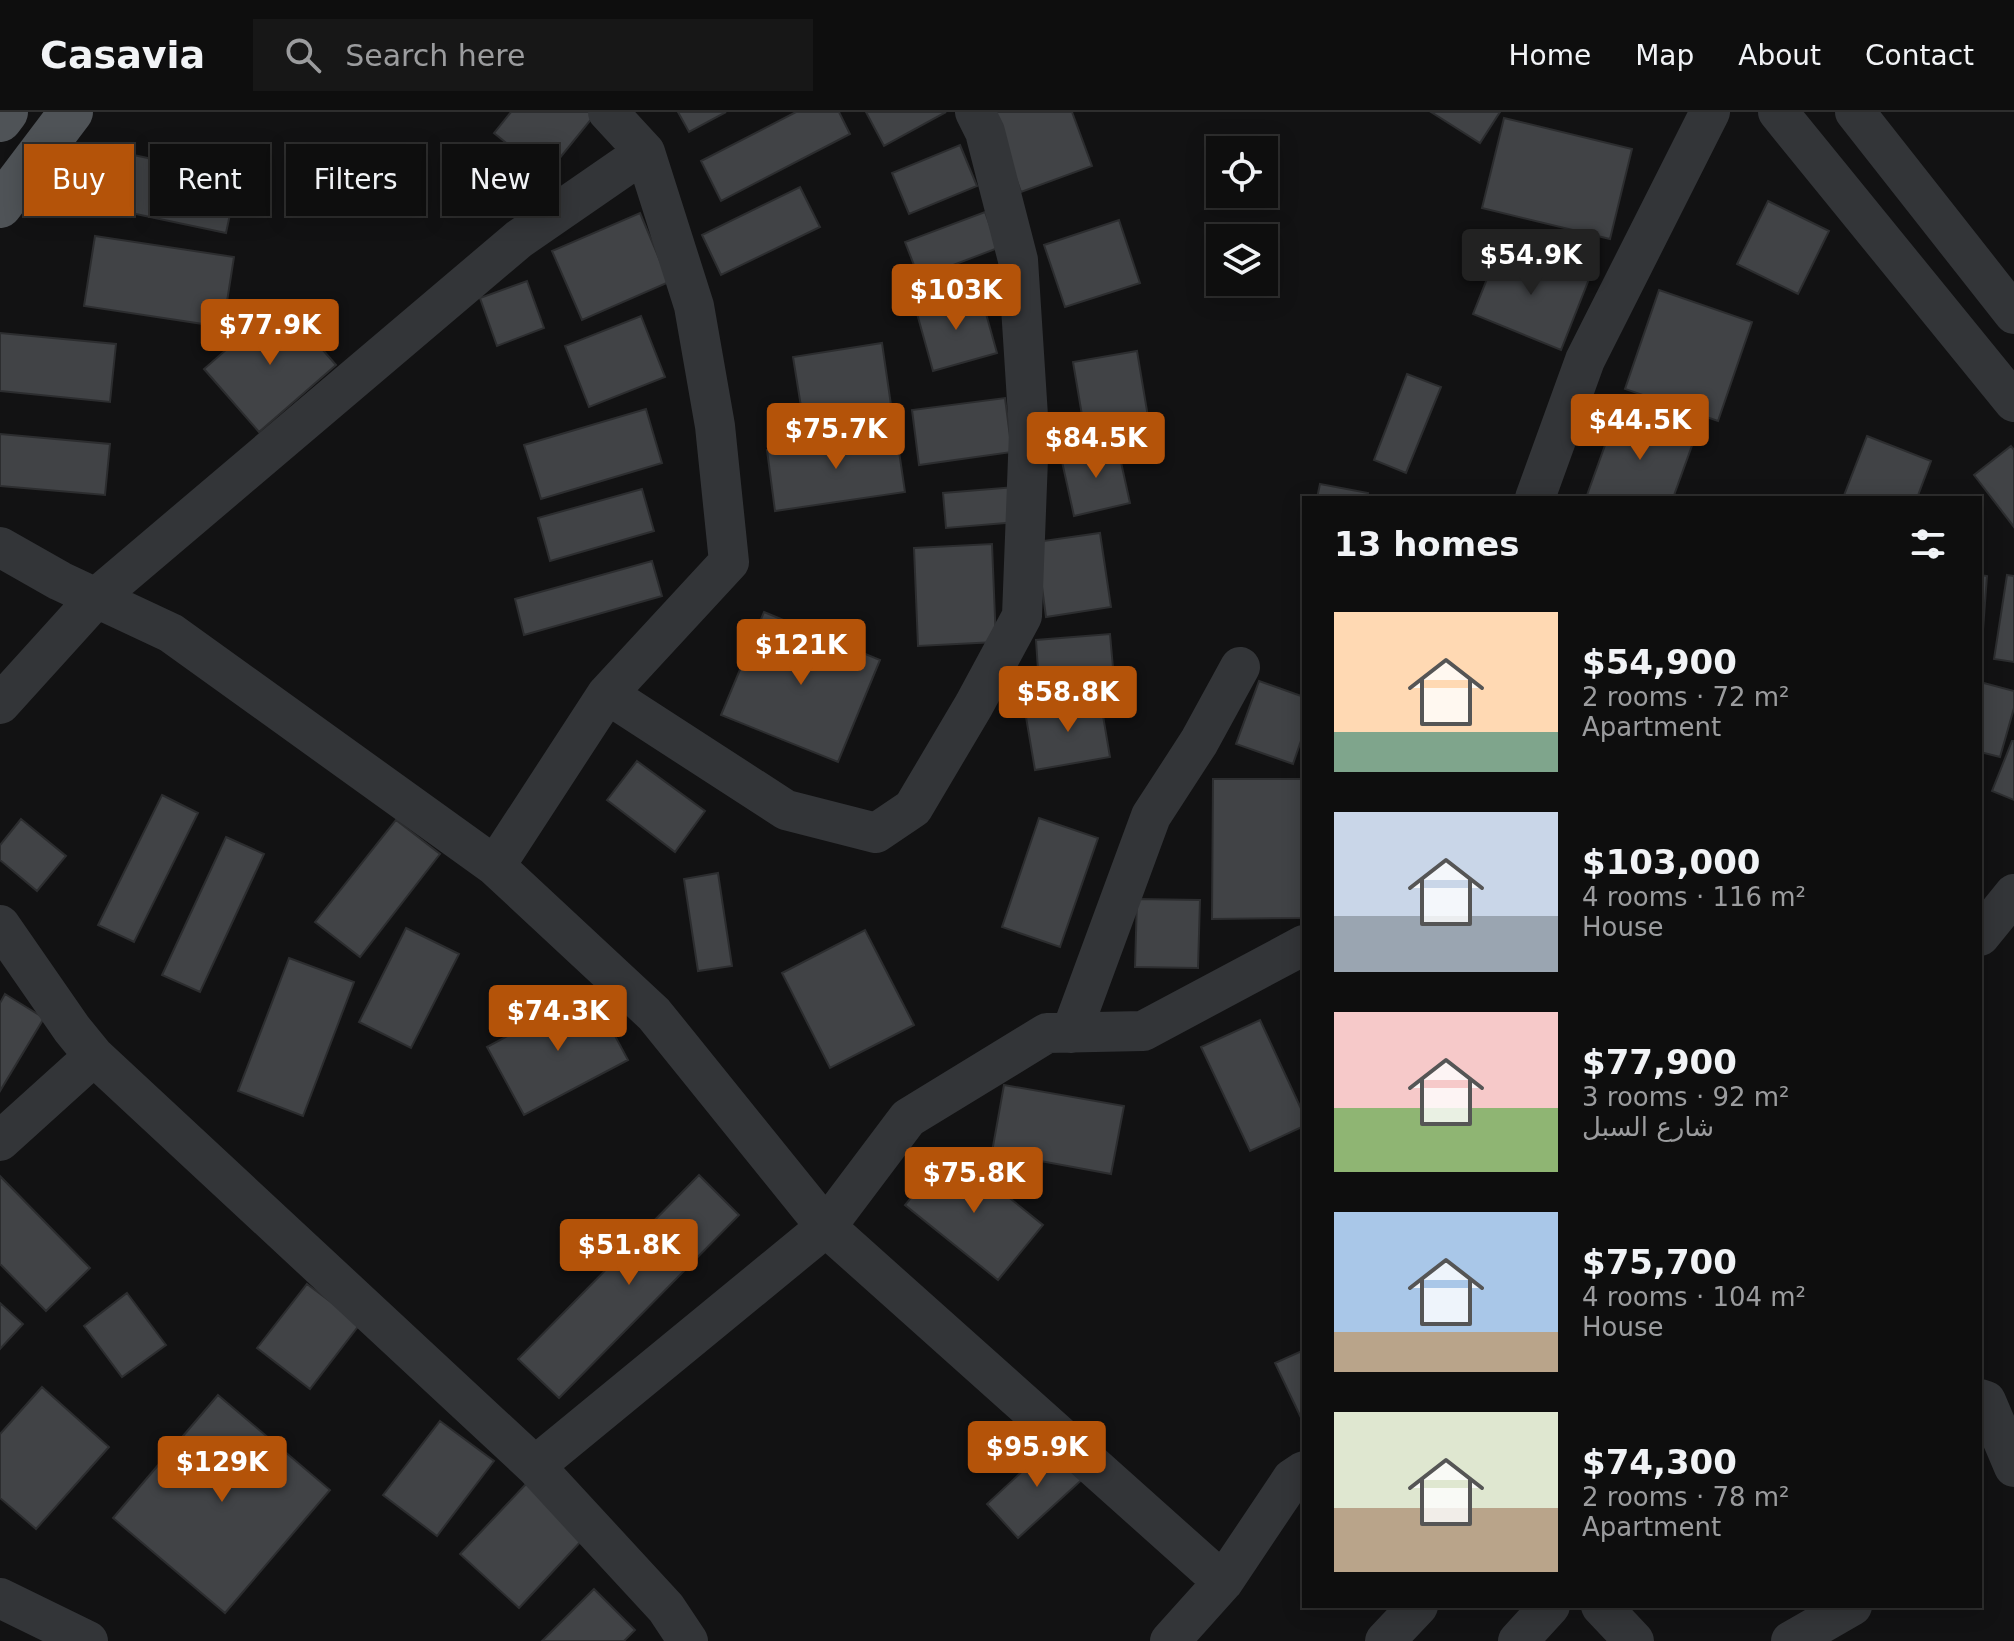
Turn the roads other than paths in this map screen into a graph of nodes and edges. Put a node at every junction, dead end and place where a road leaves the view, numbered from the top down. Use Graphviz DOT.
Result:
graph roads {
  1 [pos="6,112"];
  2 [pos="71,112"];
  3 [pos="608,112"];
  4 [pos="975,112"];
  5 [pos="1710,112"];
  6 [pos="1778,112"];
  7 [pos="1855,112"];
  8 [pos="0,120"];
  9 [pos="645,152"];
  10 [pos="0,206"];
  11 [pos="2014,314"];
  12 [pos="2014,402"];
  13 [pos="1536,496"];
  14 [pos="0,547"];
  15 [pos="97,597"];
  16 [pos="1240,667"];
  17 [pos="607,694"];
  18 [pos="0,704"];
  19 [pos="495,866"];
  20 [pos="2014,894"];
  21 [pos="0,925"];
  22 [pos="1982,934"];
  23 [pos="1302,946"];
  24 [pos="1071,1033"];
  25 [pos="94,1056"];
  26 [pos="0,1141"];
  27 [pos="826,1227"];
  28 [pos="1982,1400"];
  29 [pos="535,1466"];
  30 [pos="2014,1467"];
  31 [pos="1302,1472"];
  32 [pos="1223,1582"];
  33 [pos="0,1598"];
  34 [pos="1416,1608"];
  35 [pos="1548,1608"];
  36 [pos="1603,1608"];
  37 [pos="1849,1608"];
  38 [pos="88,1641"];
  39 [pos="688,1641"];
  40 [pos="1170,1641"];
  41 [pos="1385,1641"];
  42 [pos="1518,1641"];
  43 [pos="1634,1641"];
  44 [pos="1791,1641"];
  1 -- 8 [label="main road"];
  2 -- 10 [label="main road"];
  3 -- 9 [label="street"];
  4 -- 17 [label="street"];
  5 -- 13 [label="street"];
  6 -- 12 [label="street"];
  7 -- 11 [label="street"];
  9 -- 15 [label="street"];
  9 -- 17 [label="street"];
  14 -- 15 [label="street"];
  15 -- 18 [label="street"];
  15 -- 19 [label="street"];
  16 -- 24 [label="street"];
  17 -- 19 [label="street"];
  19 -- 27 [label="street"];
  20 -- 22 [label="street"];
  21 -- 25 [label="street"];
  23 -- 24 [label="street"];
  24 -- 27 [label="street"];
  25 -- 26 [label="street"];
  25 -- 29 [label="street"];
  27 -- 29 [label="street"];
  27 -- 32 [label="street"];
  28 -- 30 [label="street"];
  29 -- 39 [label="street"];
  31 -- 32 [label="street"];
  32 -- 40 [label="street"];
  33 -- 38 [label="street"];
  34 -- 41 [label="street"];
  35 -- 42 [label="street"];
  36 -- 43 [label="street"];
  37 -- 44 [label="street"];
}
